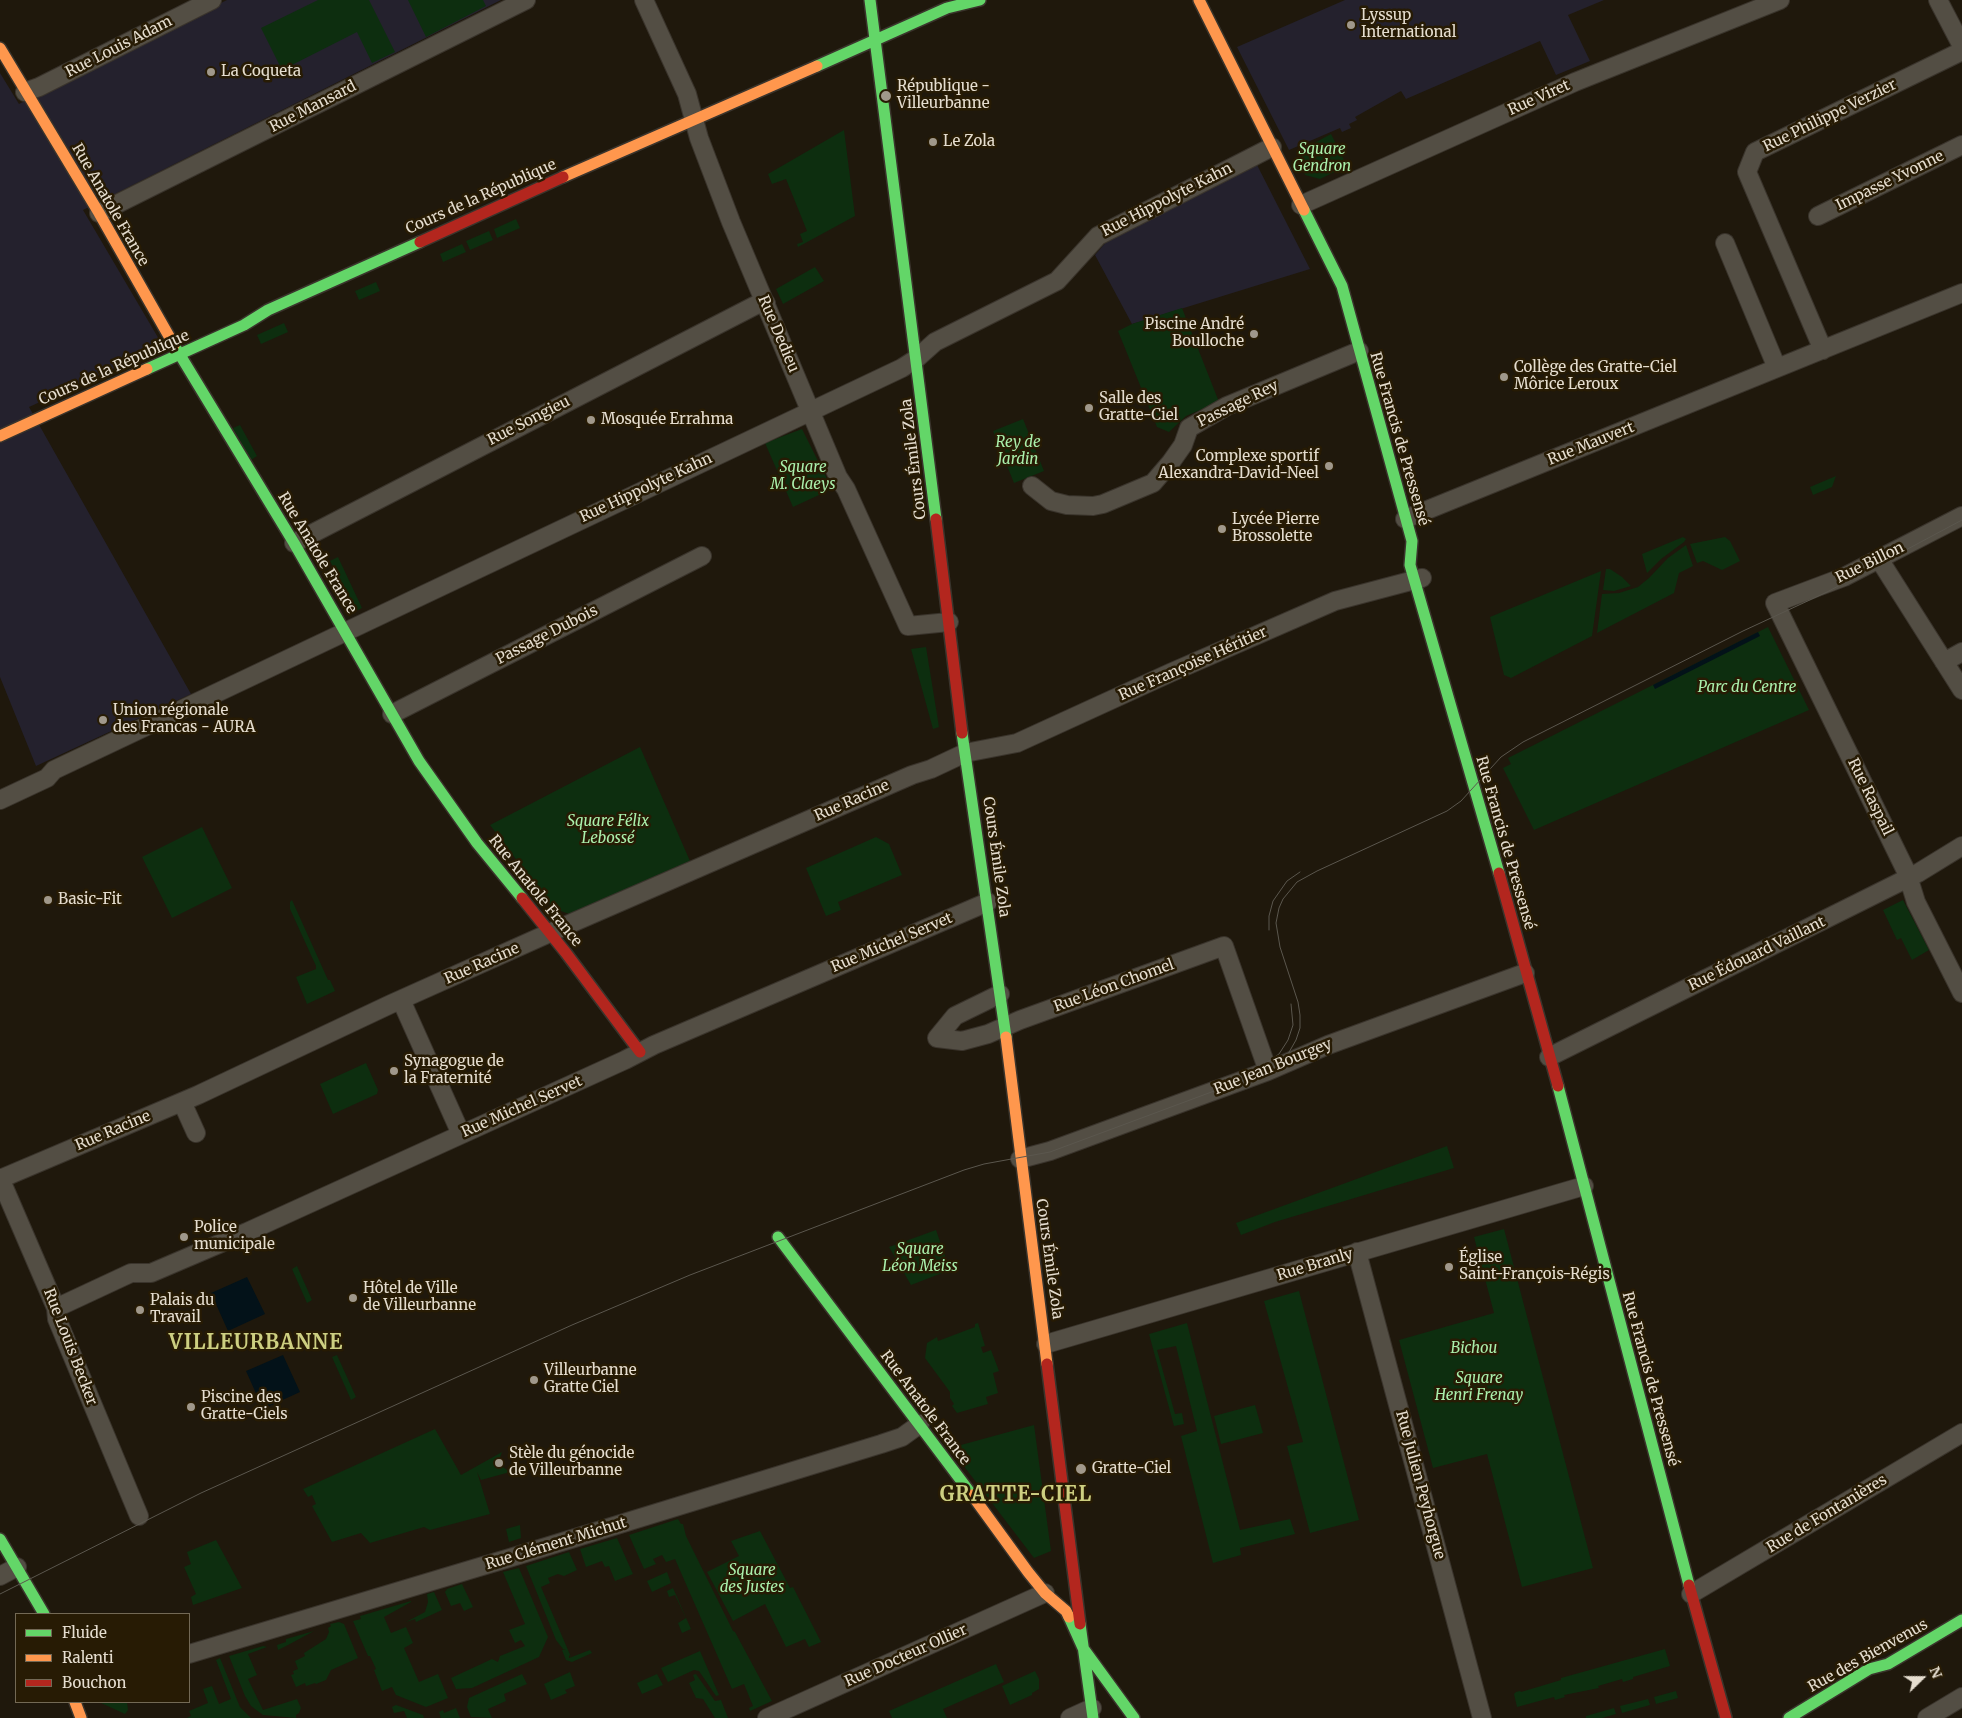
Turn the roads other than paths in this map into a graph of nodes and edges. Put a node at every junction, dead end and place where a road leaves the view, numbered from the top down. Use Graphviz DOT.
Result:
graph roads {
  1 [pos="212,0"];
  2 [pos="526,0"];
  3 [pos="644,0"];
  4 [pos="870,0"];
  5 [pos="980,0"];
  6 [pos="1199,0"];
  7 [pos="1780,0"];
  8 [pos="1938,0"];
  9 [pos="876,41"];
  10 [pos="1962,46"];
  11 [pos="0,48"];
  12 [pos="1962,51"];
  13 [pos="25,92"];
  14 [pos="695,120"];
  15 [pos="1962,145"];
  16 [pos="1272,147"];
  17 [pos="1302,205"];
  18 [pos="99,213"];
  19 [pos="1818,216"];
  20 [pos="1725,243"];
  21 [pos="1962,293"];
  22 [pos="766,303"];
  23 [pos="1823,350"];
  24 [pos="1359,351"];
  25 [pos="179,355"];
  26 [pos="916,360"];
  27 [pos="1777,368"];
  28 [pos="810,410"];
  29 [pos="0,436"];
  30 [pos="1032,486"];
  31 [pos="1962,516"];
  32 [pos="1405,519"];
  33 [pos="294,543"];
  34 [pos="702,556"];
  35 [pos="1879,559"];
  36 [pos="1418,579"];
  37 [pos="1775,602"];
  38 [pos="949,622"];
  39 [pos="346,631"];
  40 [pos="1962,652"];
  41 [pos="1944,662"];
  42 [pos="1962,690"];
  43 [pos="392,714"];
  44 [pos="965,753"];
  45 [pos="0,800"];
  46 [pos="1962,846"];
  47 [pos="1909,878"];
  48 [pos="988,902"];
  49 [pos="550,933"];
  50 [pos="1525,973"];
  51 [pos="1962,993"];
  52 [pos="1000,994"];
  53 [pos="402,1000"];
  54 [pos="1005,1026"];
  55 [pos="640,1052"];
  56 [pos="1549,1057"];
  57 [pos="1268,1071"];
  58 [pos="182,1102"];
  59 [pos="196,1133"];
  60 [pos="461,1134"];
  61 [pos="1020,1159"];
  62 [pos="0,1178"];
  63 [pos="1584,1186"];
  64 [pos="778,1237"];
  65 [pos="1357,1252"];
  66 [pos="56,1308"];
  67 [pos="1046,1344"];
  68 [pos="920,1424"];
  69 [pos="1962,1433"];
  70 [pos="139,1516"];
  71 [pos="0,1538"];
  72 [pos="18,1567"];
  73 [pos="0,1576"];
  74 [pos="1044,1594"];
  75 [pos="1691,1594"];
  76 [pos="43,1613"];
  77 [pos="1962,1620"];
  78 [pos="1083,1648"];
  79 [pos="190,1654"];
  80 [pos="1962,1697"];
  81 [pos="75,1703"];
  82 [pos="1093,1713"];
  83 [pos="81,1718"];
  84 [pos="767,1718"];
  85 [pos="1070,1718"];
  86 [pos="1134,1718"];
  87 [pos="1482,1718"];
  88 [pos="1726,1718"];
  89 [pos="1789,1718"];
  90 [pos="1927,1718"];
  1 -- 13 [label="street, Rue Louis Adam"];
  2 -- 18 [label="street, Rue Mansard"];
  3 -- 14 [label="street, Rue Dedieu"];
  4 -- 9 [label="street, Cours Émile Zola"];
  5 -- 9 [label="street, Cours de la République"];
  6 -- 16 [label="street, Rue Francis de Pressensé"];
  7 -- 17 [label="street, Rue Viret"];
  8 -- 10 [label="street"];
  9 -- 14 [label="street, Cours de la République"];
  9 -- 26 [label="street, Cours Émile Zola"];
  11 -- 13 [label="street, Rue Anatole France"];
  12 -- 23 [label="street, Rue Philippe Verzier"];
  13 -- 18 [label="street, Rue Anatole France"];
  14 -- 22 [label="street, Rue Dedieu"];
  14 -- 25 [label="street, Cours de la République"];
  15 -- 19 [label="street, Impasse Yvonne"];
  16 -- 17 [label="street, Rue Francis de Pressensé"];
  16 -- 26 [label="street, Rue Hippolyte Kahn"];
  17 -- 24 [label="street, Rue Francis de Pressensé"];
  18 -- 25 [label="street, Rue Anatole France"];
  20 -- 27 [label="street"];
  21 -- 23 [label="street, Rue Mauvert"];
  22 -- 28 [label="street, Rue Dedieu"];
  22 -- 33 [label="street, Rue Songieu"];
  23 -- 27 [label="street, Rue Mauvert"];
  24 -- 30 [label="street, Passage Rey"];
  24 -- 32 [label="street, Rue Francis de Pressensé"];
  25 -- 29 [label="street, Cours de la République"];
  25 -- 33 [label="street, Rue Anatole France"];
  26 -- 28 [label="street, Rue Hippolyte Kahn"];
  26 -- 38 [label="street, Cours Émile Zola"];
  27 -- 32 [label="street, Rue Mauvert"];
  28 -- 38 [label="street, Rue Dedieu"];
  28 -- 39 [label="street, Rue Hippolyte Kahn"];
  31 -- 35 [label="street, Rue Billon"];
  32 -- 36 [label="street, Rue Francis de Pressensé"];
  33 -- 39 [label="street, Rue Anatole France"];
  34 -- 43 [label="street, Passage Dubois"];
  35 -- 37 [label="street, Rue Billon"];
  35 -- 41 [label="street"];
  36 -- 44 [label="street, Rue Françoise Héritier"];
  36 -- 50 [label="street, Rue Francis de Pressensé"];
  37 -- 47 [label="street, Rue Raspail"];
  38 -- 44 [label="street, Cours Émile Zola"];
  39 -- 43 [label="street, Rue Anatole France"];
  39 -- 45 [label="street, Rue Hippolyte Kahn"];
  40 -- 41 [label="street"];
  41 -- 42 [label="street"];
  43 -- 49 [label="street, Rue Anatole France"];
  44 -- 48 [label="street, Cours Émile Zola"];
  44 -- 49 [label="street, Rue Racine"];
  46 -- 47 [label="street, Rue Édouard Vaillant"];
  47 -- 51 [label="street, Rue Raspail"];
  47 -- 56 [label="street, Rue Édouard Vaillant"];
  48 -- 52 [label="street, Cours Émile Zola"];
  48 -- 55 [label="street, Rue Michel Servet"];
  49 -- 53 [label="street, Rue Racine"];
  49 -- 55 [label="street, Rue Anatole France"];
  50 -- 56 [label="street, Rue Francis de Pressensé"];
  50 -- 57 [label="street, Rue Jean Bourgey"];
  52 -- 54 [label="street, Cours Émile Zola"];
  52 -- 54 [label="street, Rue Léon Chomel"];
  53 -- 58 [label="street, Rue Racine"];
  53 -- 60 [label="street"];
  54 -- 57 [label="street, Rue Léon Chomel"];
  54 -- 61 [label="street, Cours Émile Zola"];
  55 -- 60 [label="street, Rue Michel Servet"];
  56 -- 63 [label="street, Rue Francis de Pressensé"];
  57 -- 61 [label="street, Rue Jean Bourgey"];
  58 -- 59 [label="street"];
  58 -- 62 [label="street, Rue Racine"];
  60 -- 66 [label="street, Rue Michel Servet"];
  61 -- 67 [label="street, Cours Émile Zola"];
  62 -- 66 [label="street, Rue Louis Becker"];
  63 -- 65 [label="street, Rue Branly"];
  63 -- 75 [label="street, Rue Francis de Pressensé"];
  64 -- 68 [label="street, Rue Anatole France"];
  65 -- 67 [label="street, Rue Branly"];
  65 -- 87 [label="street, Rue Julien Peyhorgue"];
  66 -- 70 [label="street, Rue Louis Becker"];
  67 -- 78 [label="street, Cours Émile Zola"];
  68 -- 74 [label="street, Rue Anatole France"];
  68 -- 79 [label="street, Rue Clément Michut"];
  69 -- 75 [label="street, Rue de Fontanières"];
  71 -- 72 [label="street"];
  72 -- 73 [label="street"];
  72 -- 76 [label="street"];
  74 -- 78 [label="street, Rue Anatole France"];
  74 -- 84 [label="street, Rue Docteur Ollier"];
  75 -- 88 [label="street, Rue Francis de Pressensé"];
  77 -- 89 [label="street, Rue des Bienvenus"];
  78 -- 82 [label="street, Cours Émile Zola"];
  78 -- 86 [label="street, Rue Anatole France"];
  80 -- 90 [label="street"];
  81 -- 83 [label="street"];
  82 -- 85 [label="street"];
}
